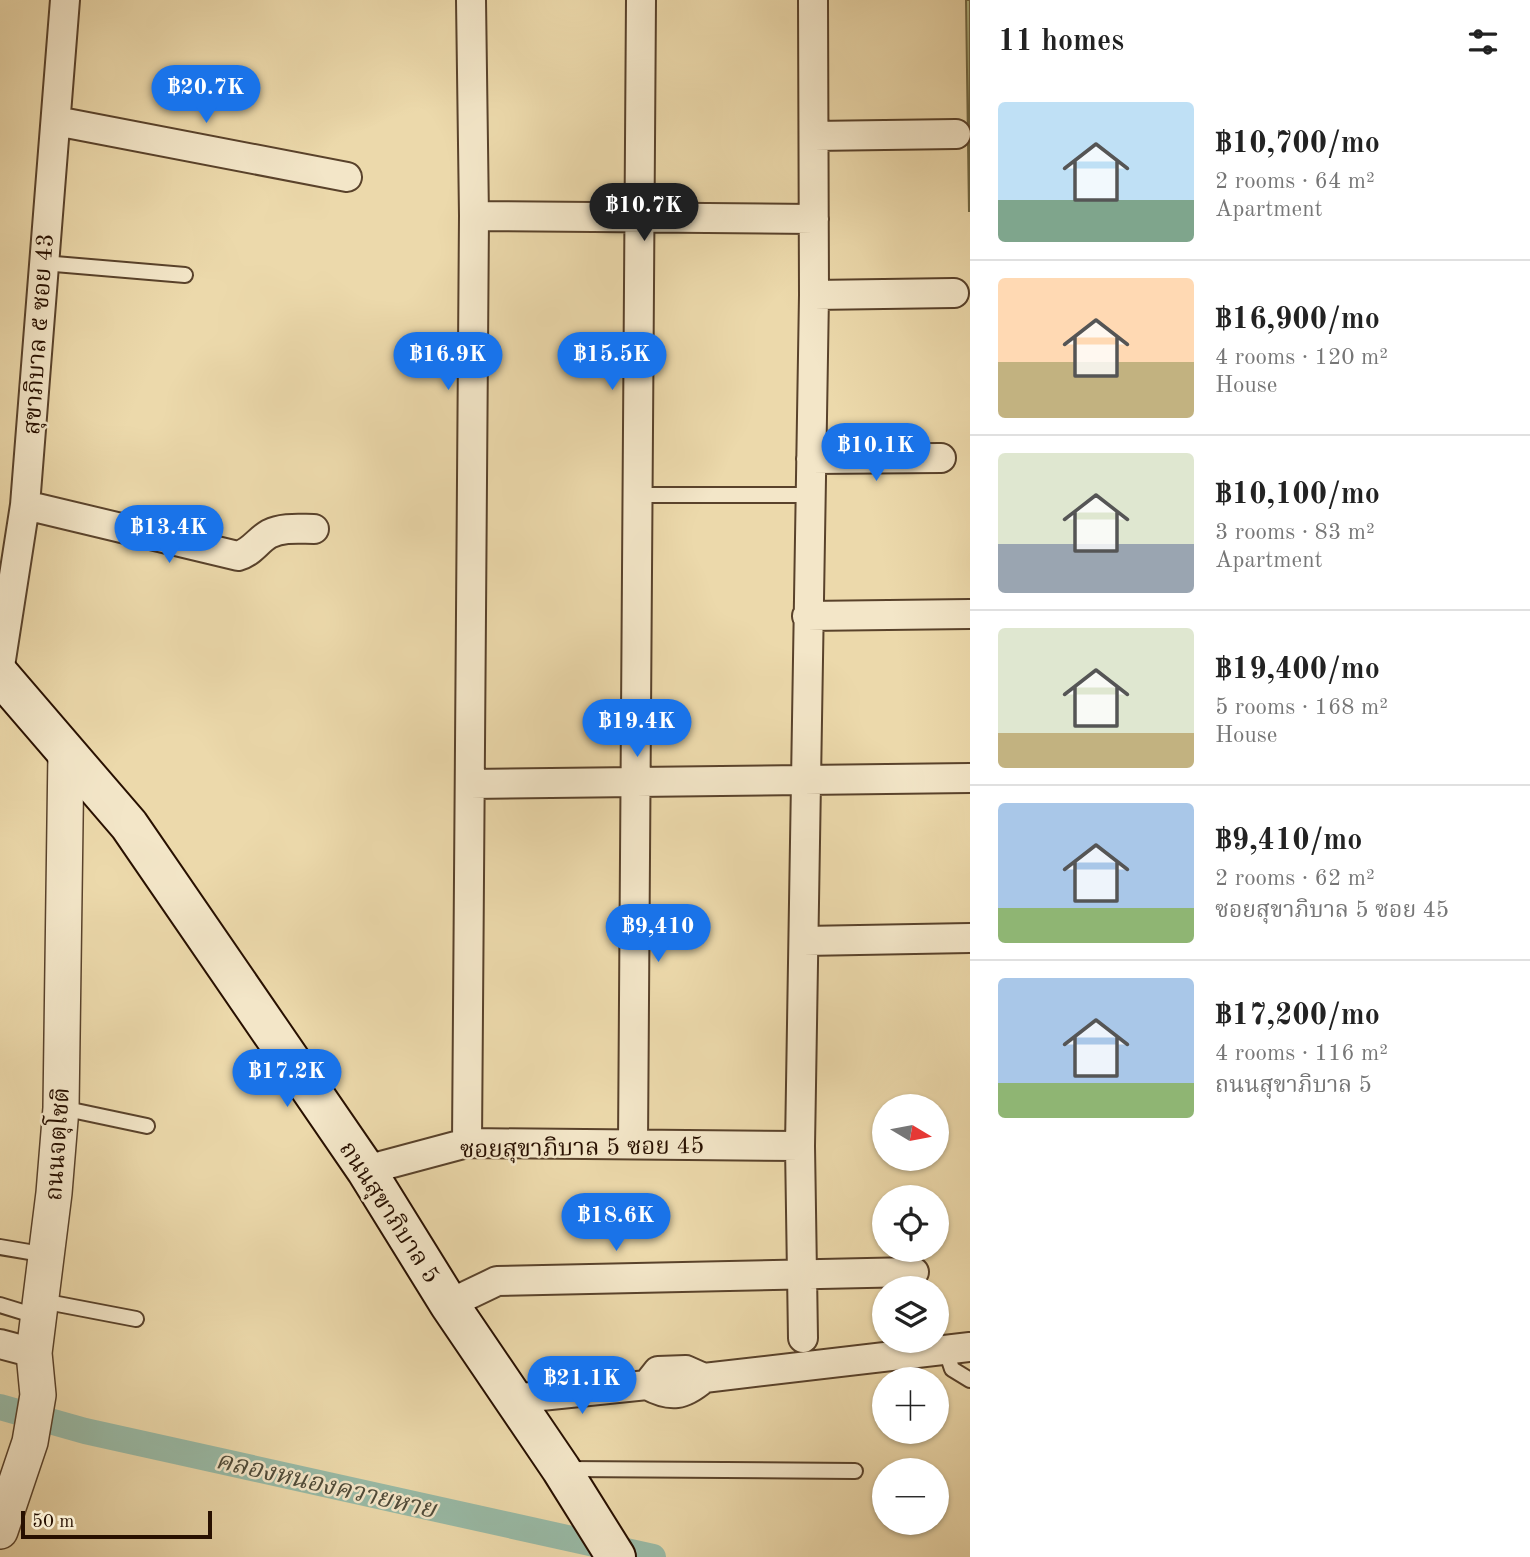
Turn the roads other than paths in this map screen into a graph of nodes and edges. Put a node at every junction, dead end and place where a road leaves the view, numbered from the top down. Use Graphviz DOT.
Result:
graph roads {
  1 [pos="65,0"];
  2 [pos="471,0"];
  3 [pos="641,0"];
  4 [pos="813,0"];
  5 [pos="56,121"];
  6 [pos="956,134"];
  7 [pos="814,136"];
  8 [pos="347,177"];
  9 [pos="474,216"];
  10 [pos="638,218"];
  11 [pos="814,219"];
  12 [pos="43,263"];
  13 [pos="185,275"];
  14 [pos="954,293"];
  15 [pos="814,295"];
  16 [pos="941,458"];
  17 [pos="811,459"];
  18 [pos="636,495"];
  19 [pos="810,495"];
  20 [pos="25,505"];
  21 [pos="314,529"];
  22 [pos="970,614"];
  23 [pos="807,617"];
  24 [pos="0,666"];
  25 [pos="0,675"];
  26 [pos="66,751"];
  27 [pos="970,778"];
  28 [pos="805,779"];
  29 [pos="635,783"];
  30 [pos="470,784"];
  31 [pos="970,938"];
  32 [pos="804,941"];
  33 [pos="61,1108"];
  34 [pos="147,1126"];
  35 [pos="467,1143"];
  36 [pos="633,1144"];
  37 [pos="800,1146"];
  38 [pos="366,1170"];
  39 [pos="0,1247"];
  40 [pos="47,1255"];
  41 [pos="914,1272"];
  42 [pos="800,1273"];
  43 [pos="449,1304"];
  44 [pos="0,1305"];
  45 [pos="41,1310"];
  46 [pos="135,1320"];
  47 [pos="803,1338"];
  48 [pos="0,1344"];
  49 [pos="958,1349"];
  50 [pos="34,1353"];
  51 [pos="970,1380"];
  52 [pos="512,1399"];
  53 [pos="561,1469"];
  54 [pos="855,1471"];
  55 [pos="0,1531"];
  56 [pos="606,1541"];
  1 -- 5 [label="street, สุขาภิบาล ๕ ซอย 43"];
  2 -- 9 [label="street"];
  3 -- 10 [label="street"];
  4 -- 7 [label="street"];
  5 -- 8 [label="street"];
  5 -- 12 [label="street, สุขาภิบาล ๕ ซอย 43"];
  6 -- 7 [label="street"];
  7 -- 11 [label="street"];
  9 -- 10 [label="street"];
  9 -- 30 [label="street"];
  10 -- 11 [label="street"];
  10 -- 18 [label="street"];
  11 -- 15 [label="street"];
  12 -- 13 [label="lane"];
  12 -- 20 [label="street, สุขาภิบาล ๕ ซอย 43"];
  14 -- 15 [label="street"];
  15 -- 17 [label="street"];
  16 -- 17 [label="street"];
  17 -- 19 [label="street"];
  18 -- 19 [label="lane"];
  18 -- 29 [label="street"];
  19 -- 23 [label="street"];
  20 -- 21 [label="street"];
  20 -- 24 [label="street, สุขาภิบาล ๕ ซอย 43"];
  22 -- 23 [label="street"];
  23 -- 28 [label="street"];
  25 -- 26 [label="main road, ถนนสุขาภิบาล 5"];
  26 -- 33 [label="street, ถนนจตุโชติ"];
  26 -- 38 [label="main road, ถนนสุขาภิบาล 5"];
  27 -- 28 [label="street"];
  28 -- 29 [label="street"];
  28 -- 32 [label="street"];
  29 -- 30 [label="street"];
  29 -- 36 [label="street"];
  30 -- 35 [label="street"];
  31 -- 32 [label="street"];
  32 -- 37 [label="street"];
  33 -- 34 [label="lane"];
  33 -- 40 [label="street, ถนนจตุโชติ"];
  35 -- 36 [label="street, ซอยสุขาภิบาล 5 ซอย 45"];
  35 -- 38 [label="street, ซอยสุขาภิบาล 5 ซอย 45"];
  36 -- 37 [label="street, ซอยสุขาภิบาล 5 ซอย 45"];
  37 -- 42 [label="street"];
  38 -- 43 [label="main road, ถนนสุขาภิบาล 5"];
  39 -- 40 [label="lane"];
  40 -- 45 [label="street, ถนนจตุโชติ"];
  41 -- 42 [label="street"];
  42 -- 43 [label="street"];
  42 -- 47 [label="street"];
  43 -- 52 [label="main road, ถนนสุขาภิบาล 5"];
  44 -- 45 [label="lane"];
  45 -- 46 [label="lane"];
  45 -- 50 [label="street, ถนนจตุโชติ"];
  48 -- 50 [label="street"];
  49 -- 51 [label="lane"];
  49 -- 52 [label="street"];
  50 -- 55 [label="street, ถนนจตุโชติ"];
  52 -- 53 [label="main road, ถนนสุขาภิบาล 5"];
  53 -- 54 [label="lane"];
  53 -- 56 [label="main road, ถนนสุขาภิบาล 5"];
}
